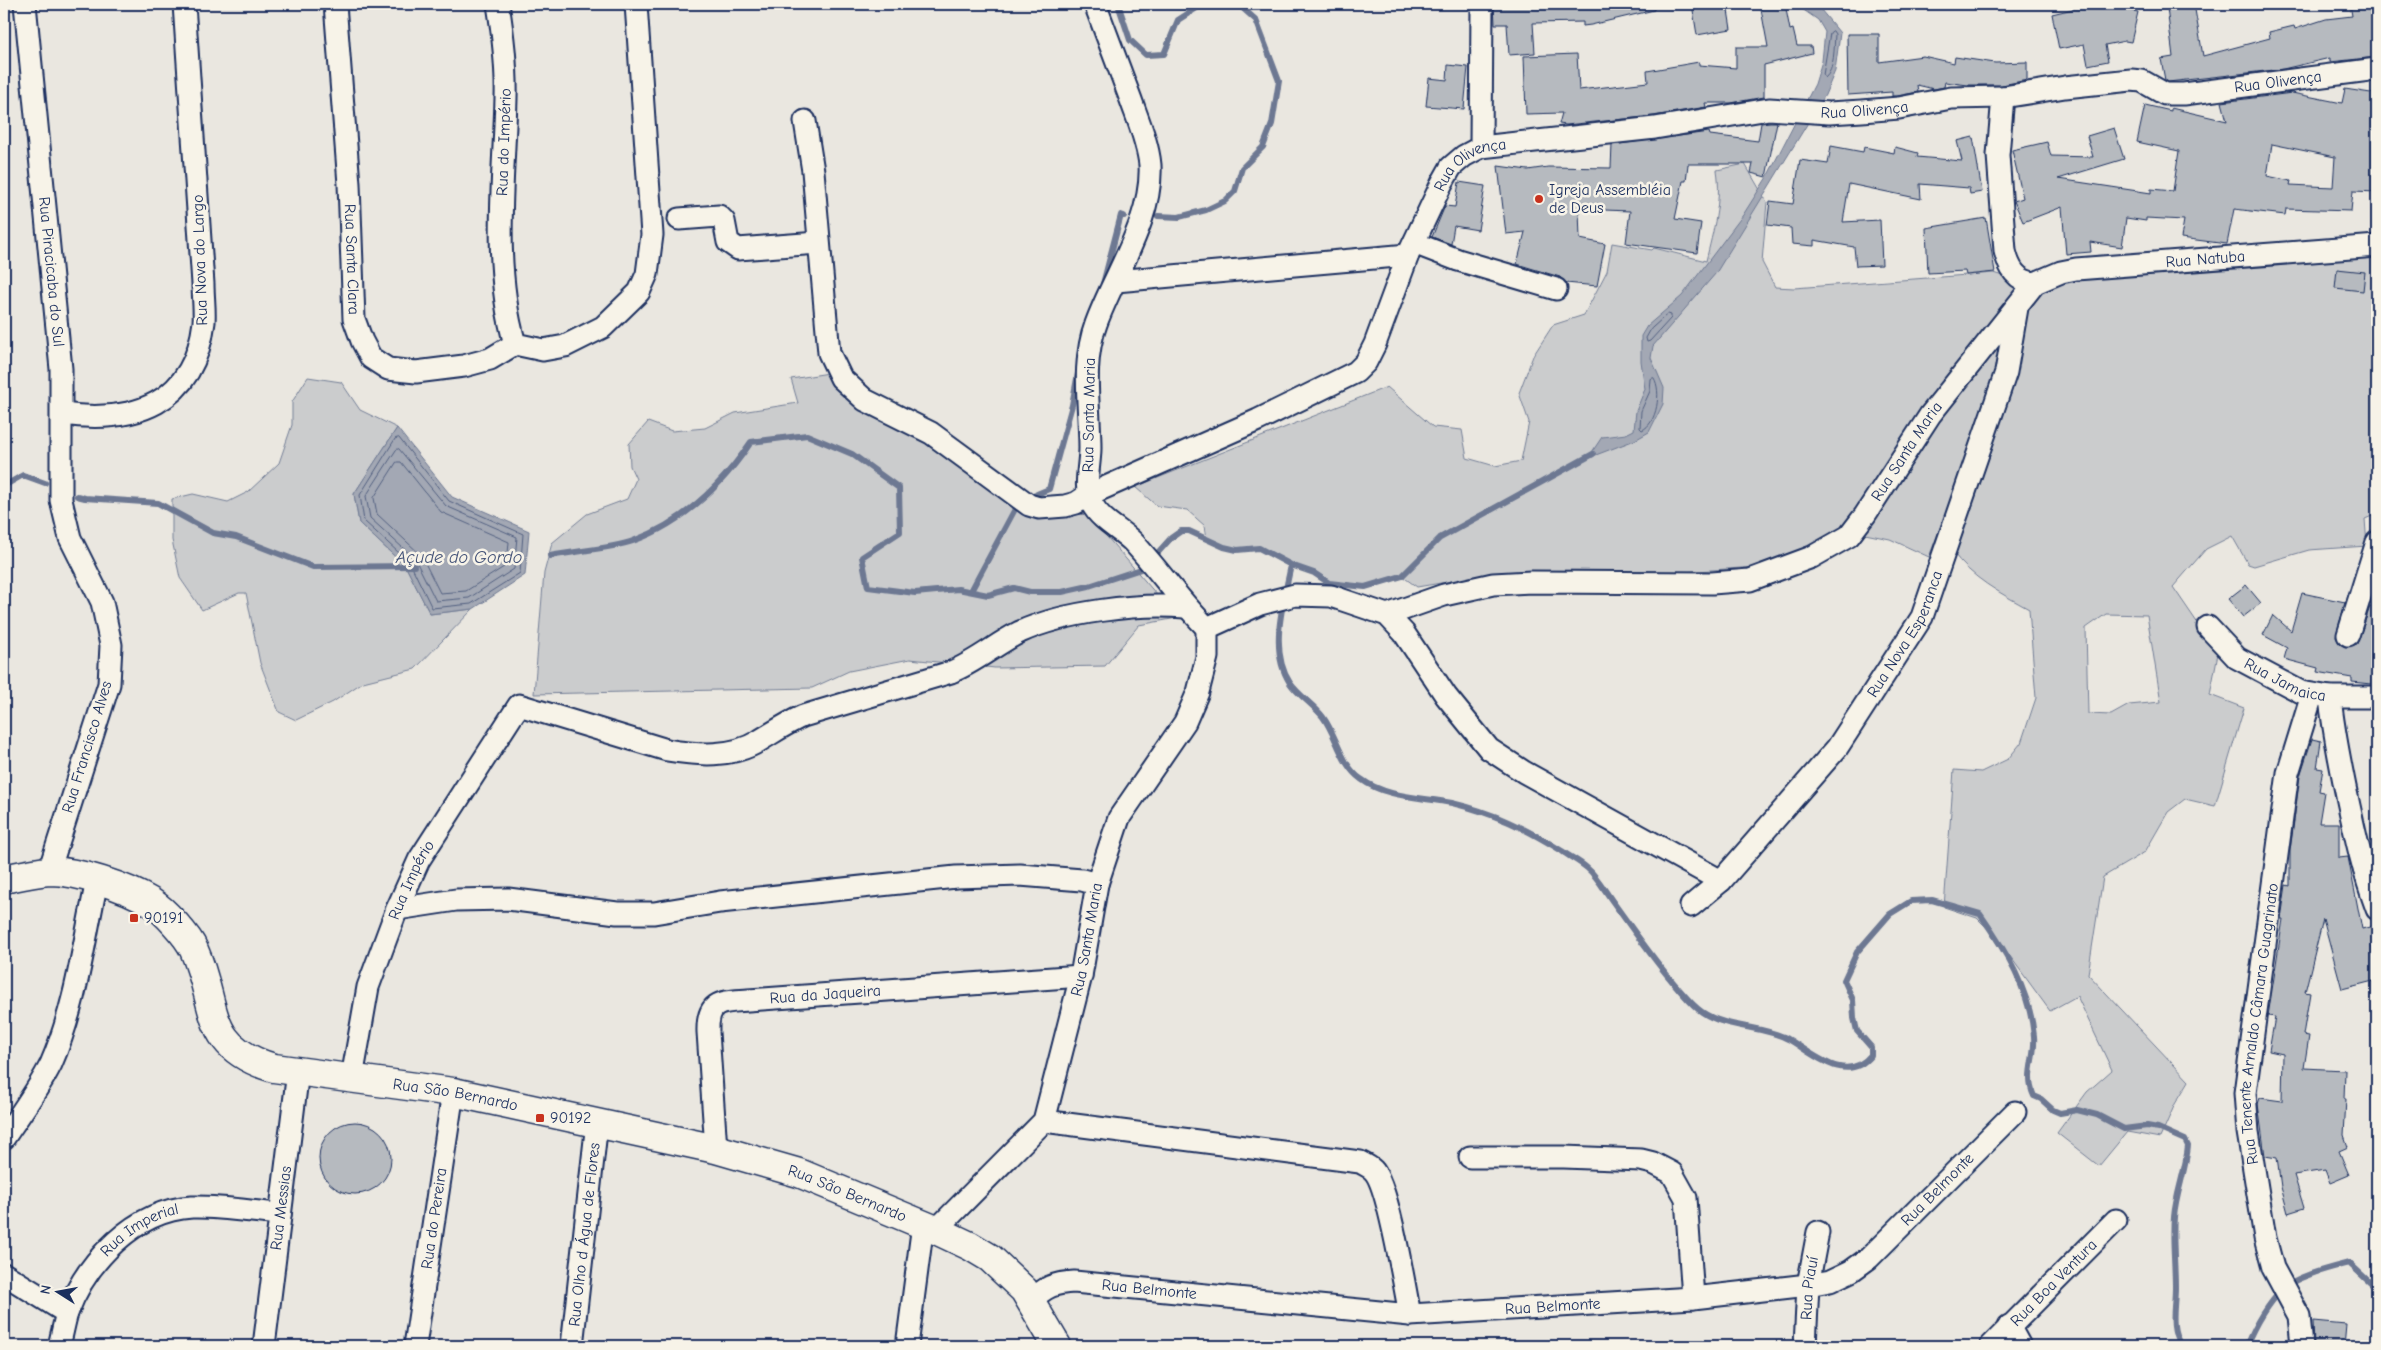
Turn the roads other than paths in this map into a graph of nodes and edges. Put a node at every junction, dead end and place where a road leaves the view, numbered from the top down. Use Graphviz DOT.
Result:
graph roads {
  1 [pos="25,4"];
  2 [pos="184,4"];
  3 [pos="335,4"];
  4 [pos="498,4"];
  5 [pos="636,4"];
  6 [pos="1095,4"];
  7 [pos="1482,4"];
  8 [pos="2377,69"];
  9 [pos="2003,97"];
  10 [pos="806,121"];
  11 [pos="1481,147"];
  12 [pos="679,220"];
  13 [pos="818,243"];
  14 [pos="2377,246"];
  15 [pos="1411,249"];
  16 [pos="1116,281"];
  17 [pos="2035,283"];
  18 [pos="1556,289"];
  19 [pos="2017,307"];
  20 [pos="515,344"];
  21 [pos="62,414"];
  22 [pos="1088,495"];
  23 [pos="70,538"];
  24 [pos="2377,542"];
  25 [pos="1185,607"];
  26 [pos="1387,615"];
  27 [pos="2208,627"];
  28 [pos="1206,628"];
  29 [pos="2348,635"];
  30 [pos="2321,696"];
  31 [pos="2377,697"];
  32 [pos="49,871"];
  33 [pos="4,878"];
  34 [pos="1721,880"];
  35 [pos="97,881"];
  36 [pos="1097,884"];
  37 [pos="1691,906"];
  38 [pos="397,909"];
  39 [pos="2377,909"];
  40 [pos="1081,976"];
  41 [pos="298,1071"];
  42 [pos="352,1078"];
  43 [pos="452,1092"];
  44 [pos="2015,1112"];
  45 [pos="1044,1121"];
  46 [pos="597,1122"];
  47 [pos="4,1138"];
  48 [pos="716,1149"];
  49 [pos="1470,1157"];
  50 [pos="280,1214"];
  51 [pos="2116,1220"];
  52 [pos="929,1227"];
  53 [pos="1818,1232"];
  54 [pos="4,1274"];
  55 [pos="1808,1285"];
  56 [pos="1693,1298"];
  57 [pos="1031,1301"];
  58 [pos="67,1313"];
  59 [pos="1410,1315"];
  60 [pos="2010,1326"];
  61 [pos="60,1346"];
  62 [pos="264,1346"];
  63 [pos="415,1346"];
  64 [pos="572,1346"];
  65 [pos="907,1346"];
  66 [pos="1057,1346"];
  67 [pos="1804,1346"];
  68 [pos="1991,1346"];
  69 [pos="2020,1346"];
  70 [pos="2302,1346"];
  1 -- 21 [label="street, Rua Piracicaba do Sul"];
  2 -- 21 [label="street, Rua Nova do Largo"];
  3 -- 20 [label="street, Rua Santa Clara"];
  4 -- 20 [label="street, Rua do Império"];
  5 -- 20 [label="street"];
  6 -- 16 [label="street, Rua Santa Maria"];
  7 -- 11 [label="street"];
  8 -- 9 [label="street, Rua Olivença"];
  9 -- 11 [label="street, Rua Olivença"];
  9 -- 17 [label="street"];
  10 -- 13 [label="street, Rua Olivença"];
  11 -- 15 [label="street, Rua Olivença"];
  12 -- 13 [label="street"];
  13 -- 22 [label="street, Rua Olivença"];
  14 -- 17 [label="street, Rua Natuba"];
  15 -- 16 [label="street"];
  15 -- 18 [label="street"];
  15 -- 22 [label="street, Rua Olivença"];
  16 -- 22 [label="street, Rua Santa Maria"];
  17 -- 19 [label="street, Rua Santa Maria"];
  19 -- 26 [label="street, Rua Santa Maria"];
  19 -- 34 [label="street, Rua Nova Esperanca"];
  21 -- 23 [label="street, Rua Piracicaba do Sul"];
  22 -- 25 [label="street"];
  23 -- 32 [label="street, Rua Francisco Alves"];
  24 -- 29 [label="street"];
  25 -- 28 [label="street"];
  25 -- 38 [label="street, Rua Império"];
  26 -- 28 [label="street"];
  26 -- 34 [label="street"];
  27 -- 30 [label="street, Rua Jamaica"];
  28 -- 36 [label="street, Rua Santa Maria"];
  30 -- 31 [label="street, Rua Jamaica"];
  30 -- 39 [label="street"];
  30 -- 70 [label="street, Rua Tenente Arnaldo Câmara Guagrinato"];
  32 -- 33 [label="street, Rua São Bernardo"];
  32 -- 35 [label="street, Rua São Bernardo"];
  34 -- 37 [label="street, Rua Nova Esperanca"];
  35 -- 41 [label="street, Rua São Bernardo"];
  35 -- 47 [label="street"];
  36 -- 38 [label="street"];
  36 -- 40 [label="street, Rua Santa Maria"];
  38 -- 42 [label="street, Rua Império"];
  40 -- 45 [label="street, Rua Santa Maria"];
  40 -- 48 [label="street, Rua da Jaqueira"];
  41 -- 42 [label="street, Rua São Bernardo"];
  41 -- 50 [label="street, Rua Messias"];
  42 -- 43 [label="street, Rua São Bernardo"];
  43 -- 46 [label="street, Rua São Bernardo"];
  43 -- 63 [label="street, Rua do Pereira"];
  44 -- 55 [label="street, Rua Belmonte"];
  45 -- 52 [label="street"];
  45 -- 59 [label="street"];
  46 -- 48 [label="street, Rua São Bernardo"];
  46 -- 64 [label="street, Rua Olho d Água de Flores"];
  48 -- 52 [label="street, Rua São Bernardo"];
  49 -- 56 [label="street"];
  50 -- 58 [label="street, Rua Imperial"];
  50 -- 62 [label="street, Rua Messias"];
  51 -- 60 [label="street, Rua Boa Ventura"];
  52 -- 57 [label="street, Rua São Bernardo"];
  52 -- 65 [label="street"];
  53 -- 55 [label="street, Rua Piauí"];
  54 -- 58 [label="street"];
  55 -- 56 [label="street, Rua Belmonte"];
  55 -- 67 [label="street, Rua Piauí"];
  56 -- 59 [label="street, Rua Belmonte"];
  57 -- 59 [label="street, Rua Belmonte"];
  57 -- 66 [label="street, Rua São Bernardo"];
  58 -- 61 [label="street, Rua Imperial"];
  60 -- 68 [label="street, Rua Boa Ventura"];
  60 -- 69 [label="street"];
}
